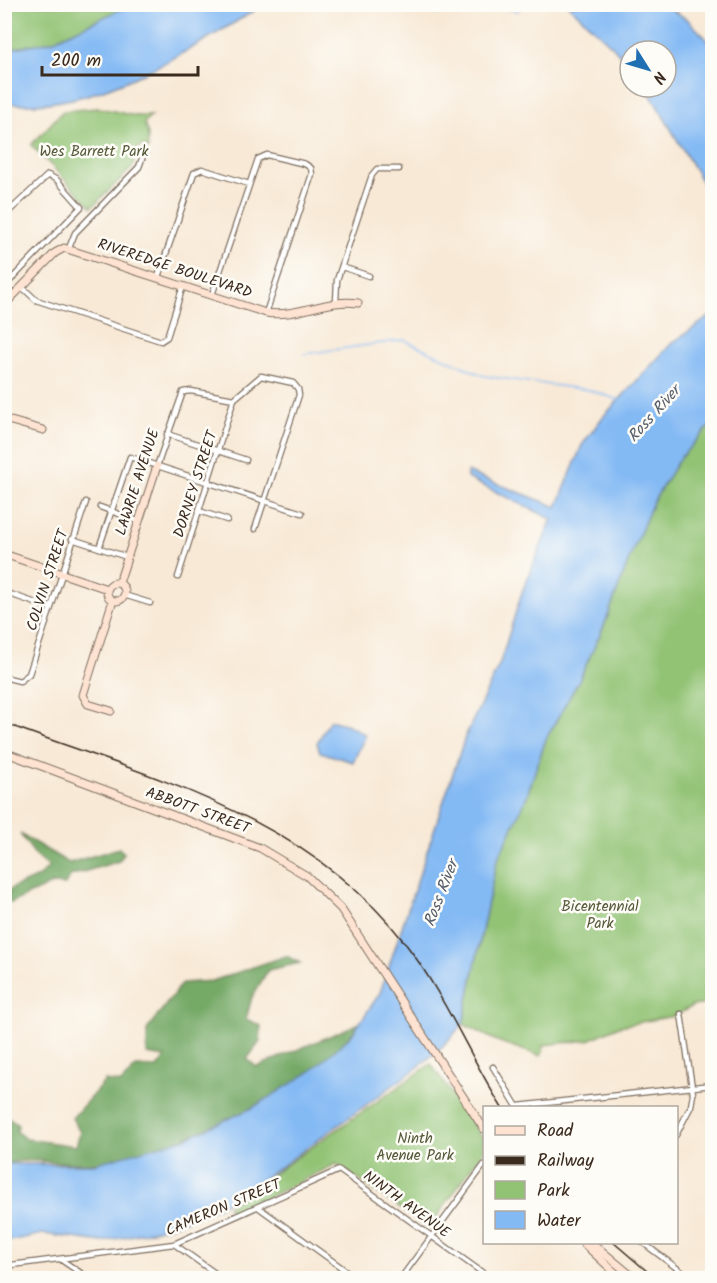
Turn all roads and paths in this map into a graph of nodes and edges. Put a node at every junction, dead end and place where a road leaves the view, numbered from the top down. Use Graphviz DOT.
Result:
graph roads {
  1 [pos="143,156"];
  2 [pos="399,169"];
  3 [pos="249,184"];
  4 [pos="4,216"];
  5 [pos="69,248"];
  6 [pos="342,267"];
  7 [pos="369,276"];
  8 [pos="158,277"];
  9 [pos="4,286"];
  10 [pos="183,286"];
  11 [pos="22,287"];
  12 [pos="212,295"];
  13 [pos="336,303"];
  14 [pos="358,303"];
  15 [pos="4,305"];
  16 [pos="266,313"];
  17 [pos="234,399"];
  18 [pos="4,419"];
  19 [pos="43,430"];
  20 [pos="167,434"];
  21 [pos="219,451"];
  22 [pos="246,460"];
  23 [pos="156,466"];
  24 [pos="209,483"];
  25 [pos="264,501"];
  26 [pos="86,502"];
  27 [pos="100,507"];
  28 [pos="199,511"];
  29 [pos="112,512"];
  30 [pos="302,513"];
  31 [pos="227,520"];
  32 [pos="138,521"];
  33 [pos="255,529"];
  34 [pos="72,539"];
  35 [pos="99,548"];
  36 [pos="6,555"];
  37 [pos="127,557"];
  38 [pos="4,564"];
  39 [pos="61,574"];
  40 [pos="178,577"];
  41 [pos="119,583"];
  42 [pos="107,589"];
  43 [pos="4,592"];
  44 [pos="124,595"];
  45 [pos="113,600"];
  46 [pos="150,603"];
  47 [pos="50,608"];
  48 [pos="4,676"];
  49 [pos="111,711"];
  50 [pos="4,752"];
  51 [pos="681,1014"];
  52 [pos="493,1067"];
  53 [pos="712,1085"];
  54 [pos="692,1089"];
  55 [pos="517,1106"];
  56 [pos="528,1106"];
  57 [pos="483,1128"];
  58 [pos="678,1131"];
  59 [pos="483,1166"];
  60 [pos="339,1170"];
  61 [pos="258,1207"];
  62 [pos="433,1236"];
  63 [pos="174,1244"];
  64 [pos="584,1244"];
  65 [pos="593,1244"];
  66 [pos="645,1244"];
  67 [pos="60,1259"];
  68 [pos="4,1266"];
  69 [pos="88,1278"];
  70 [pos="222,1278"];
  71 [pos="356,1278"];
  72 [pos="401,1278"];
  73 [pos="490,1278"];
  74 [pos="621,1278"];
  75 [pos="631,1278"];
  76 [pos="690,1278"];
  1 -- 5 [label="street"];
  2 -- 6 [label="street"];
  3 -- 8 [label="street"];
  3 -- 12 [label="street"];
  3 -- 16 [label="street"];
  4 -- 9 [label="street"];
  5 -- 8 [label="street, RIVEREDGE BOULEVARD"];
  5 -- 11 [label="street"];
  6 -- 7 [label="street"];
  6 -- 13 [label="street"];
  8 -- 10 [label="street, RIVEREDGE BOULEVARD"];
  10 -- 11 [label="street"];
  10 -- 12 [label="street, RIVEREDGE BOULEVARD"];
  11 -- 15 [label="street"];
  12 -- 16 [label="street, RIVEREDGE BOULEVARD"];
  13 -- 14 [label="street, RIVEREDGE BOULEVARD"];
  13 -- 16 [label="street, RIVEREDGE BOULEVARD"];
  17 -- 20 [label="street, LAWRIE AVENUE"];
  17 -- 21 [label="street, DORNEY STREET"];
  17 -- 25 [label="street"];
  18 -- 19 [label="street"];
  20 -- 21 [label="street"];
  20 -- 23 [label="street, LAWRIE AVENUE"];
  21 -- 22 [label="street"];
  21 -- 24 [label="street, DORNEY STREET"];
  23 -- 24 [label="street"];
  23 -- 29 [label="street"];
  23 -- 32 [label="street, LAWRIE AVENUE"];
  24 -- 25 [label="street"];
  24 -- 28 [label="street, DORNEY STREET"];
  25 -- 30 [label="street"];
  25 -- 33 [label="street"];
  26 -- 34 [label="street, COLVIN STREET"];
  27 -- 29 [label="street"];
  28 -- 31 [label="street"];
  28 -- 40 [label="street, DORNEY STREET"];
  29 -- 32 [label="street"];
  29 -- 35 [label="street"];
  32 -- 37 [label="street, LAWRIE AVENUE"];
  34 -- 35 [label="street"];
  34 -- 39 [label="street, COLVIN STREET"];
  35 -- 37 [label="street"];
  36 -- 38 [label="street"];
  36 -- 39 [label="street"];
  37 -- 41 [label="street, LAWRIE AVENUE"];
  39 -- 42 [label="street"];
  39 -- 47 [label="street, COLVIN STREET"];
  41 -- 42 [label="street"];
  41 -- 44 [label="street"];
  42 -- 45 [label="street"];
  43 -- 47 [label="street"];
  44 -- 45 [label="street"];
  44 -- 46 [label="street"];
  45 -- 49 [label="street"];
  47 -- 48 [label="street, COLVIN STREET"];
  50 -- 57 [label="street, ABBOTT STREET"];
  51 -- 54 [label="street"];
  52 -- 55 [label="street"];
  53 -- 54 [label="street"];
  54 -- 56 [label="street"];
  54 -- 58 [label="street"];
  59 -- 62 [label="street"];
  60 -- 61 [label="street, CAMERON STREET"];
  60 -- 62 [label="street, NINTH AVENUE"];
  61 -- 63 [label="street, CAMERON STREET"];
  61 -- 71 [label="street"];
  62 -- 72 [label="street"];
  62 -- 73 [label="street, NINTH AVENUE"];
  63 -- 67 [label="street, CAMERON STREET"];
  63 -- 70 [label="street"];
  64 -- 74 [label="street"];
  65 -- 75 [label="street"];
  66 -- 76 [label="street"];
  67 -- 68 [label="street, CAMERON STREET"];
  67 -- 69 [label="street"];
}
